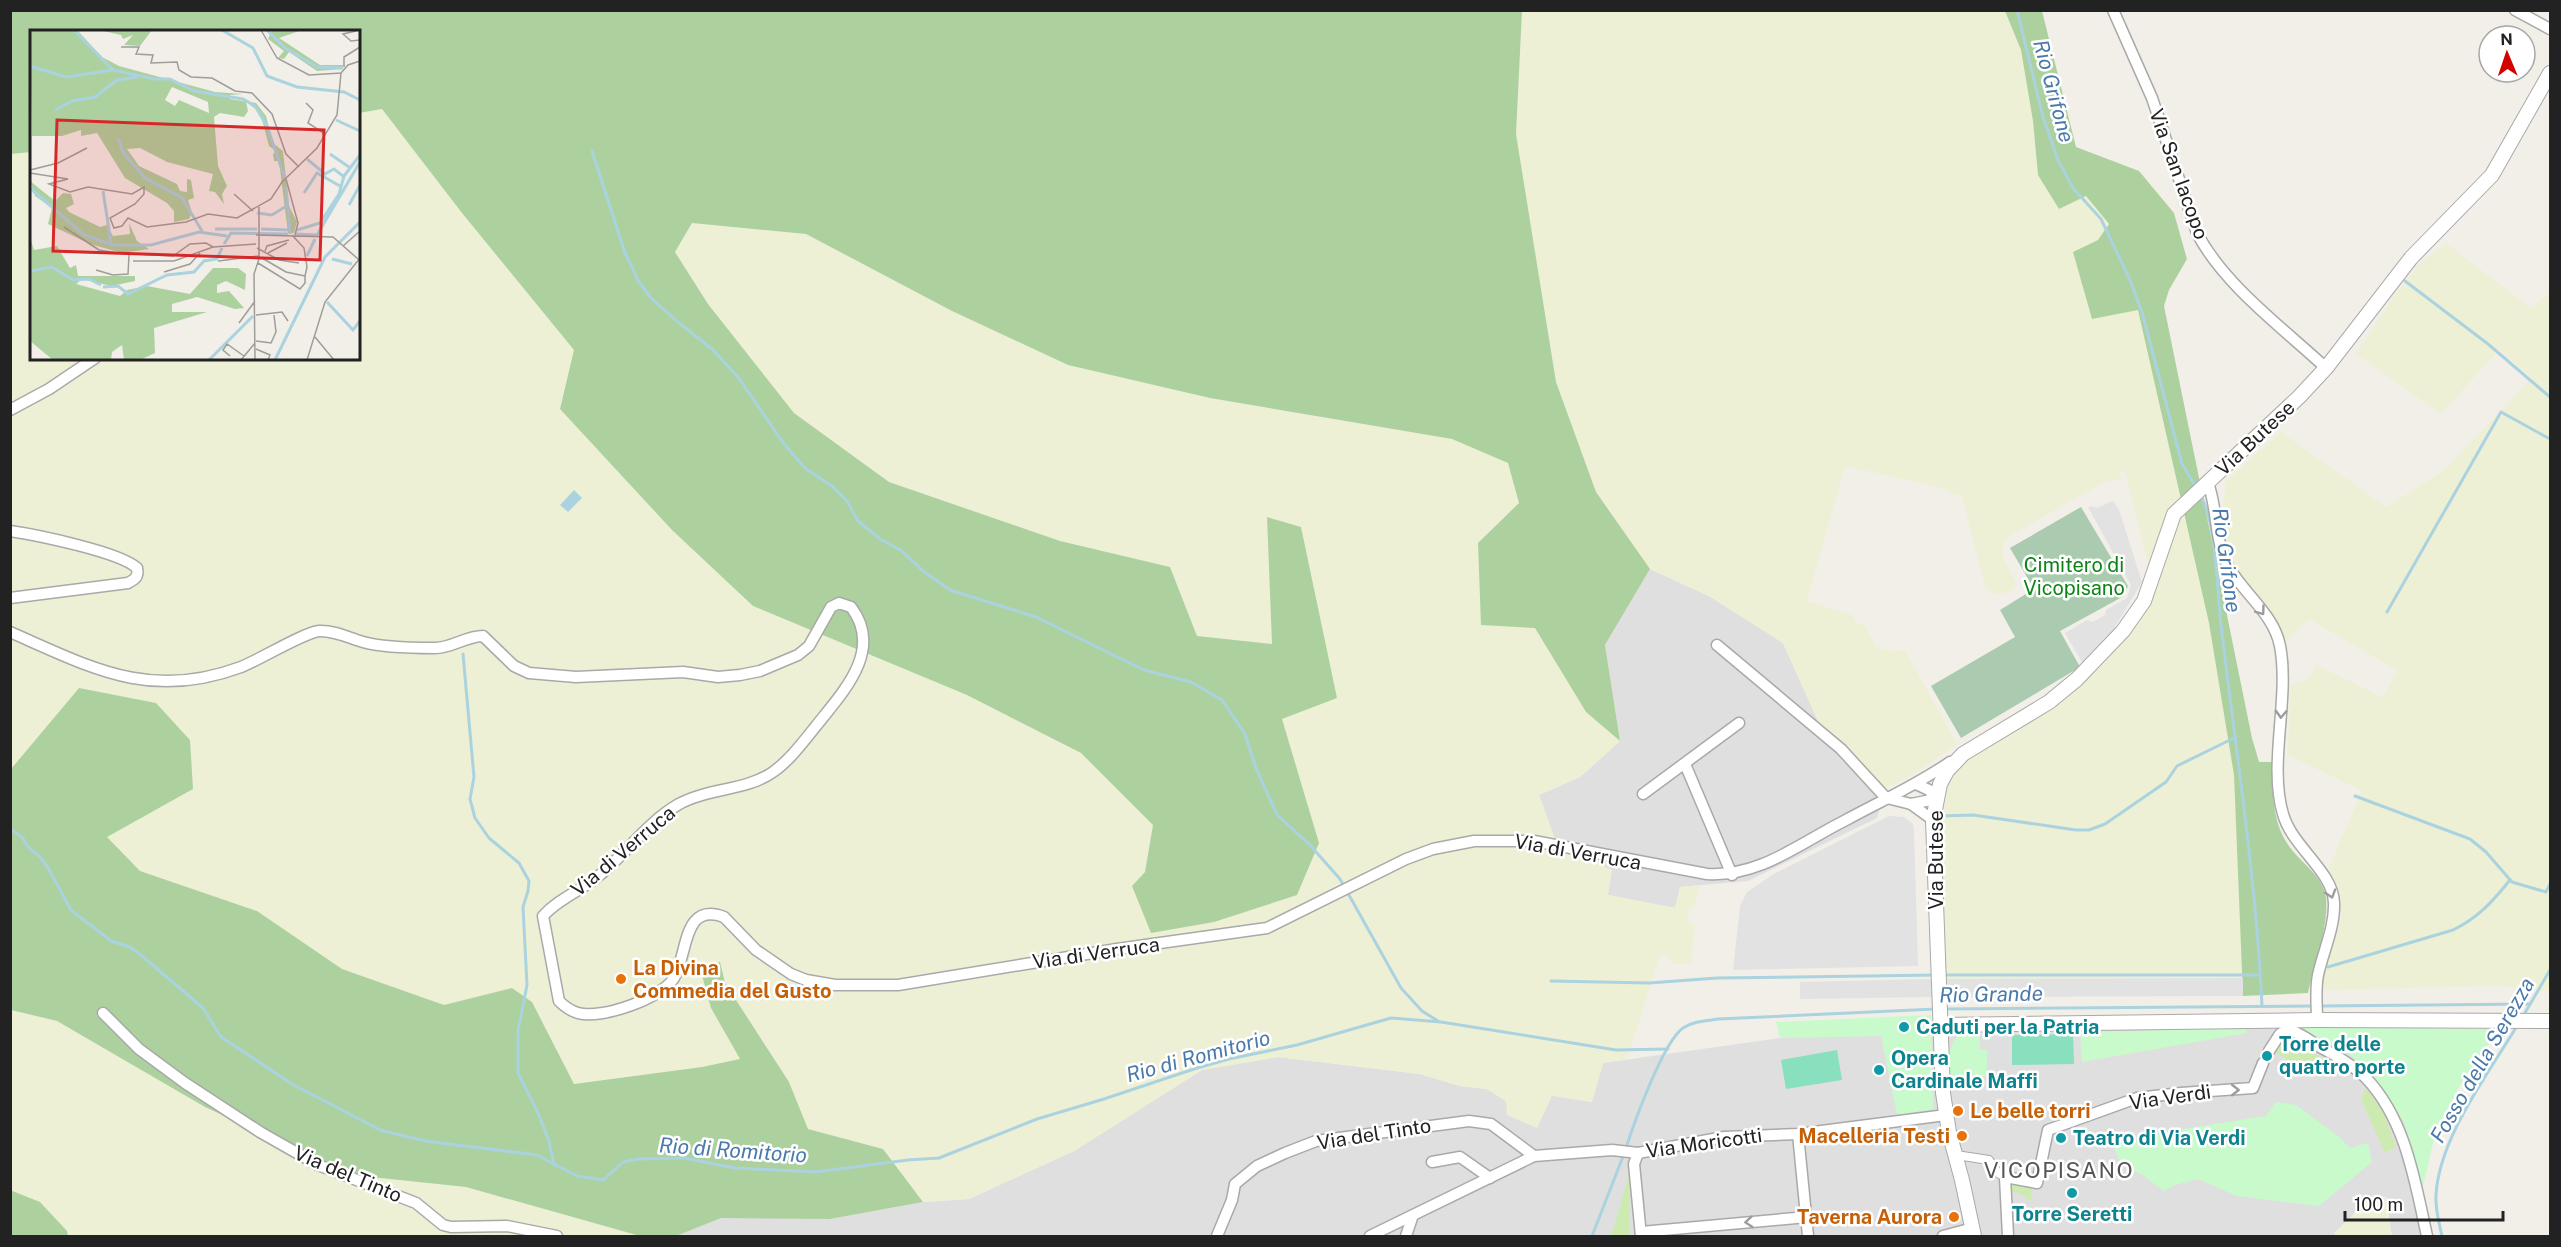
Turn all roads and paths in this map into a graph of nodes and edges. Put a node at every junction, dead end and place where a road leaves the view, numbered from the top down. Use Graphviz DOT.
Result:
graph roads {
  1 [pos="2113,10"];
  2 [pos="2515,10"];
  3 [pos="2550,29"];
  4 [pos="2550,73"];
  5 [pos="92,360"];
  6 [pos="2326,368"];
  7 [pos="10,410"];
  8 [pos="2208,483"];
  9 [pos="10,531"];
  10 [pos="10,598"];
  11 [pos="10,632"];
  12 [pos="1717,645"];
  13 [pos="1739,723"];
  14 [pos="1963,754"];
  15 [pos="1686,764"];
  16 [pos="1916,784"];
  17 [pos="1643,794"];
  18 [pos="1886,798"];
  19 [pos="1936,799"];
  20 [pos="1911,804"];
  21 [pos="1933,820"];
  22 [pos="1732,874"];
  23 [pos="103,1013"];
  24 [pos="2317,1015"];
  25 [pos="1939,1019"];
  26 [pos="2548,1022"];
  27 [pos="2288,1025"];
  28 [pos="2269,1051"];
  29 [pos="2263,1063"];
  30 [pos="1946,1115"];
  31 [pos="1798,1134"];
  32 [pos="1636,1153"];
  33 [pos="1956,1155"];
  34 [pos="1534,1156"];
  35 [pos="1432,1162"];
  36 [pos="2005,1177"];
  37 [pos="1490,1178"];
  38 [pos="1808,1217"];
  39 [pos="1412,1218"];
  40 [pos="1974,1232"];
  41 [pos="1641,1234"];
  42 [pos="557,1236"];
  43 [pos="1217,1236"];
  44 [pos="1370,1236"];
  45 [pos="1407,1236"];
  46 [pos="1808,1236"];
  47 [pos="1943,1236"];
  48 [pos="2008,1236"];
  49 [pos="2427,1236"];
  1 -- 6 [label="street, Via San Iacopo"];
  2 -- 3 [label="street"];
  4 -- 6 [label="street, Via Butese"];
  5 -- 7 [label="street"];
  6 -- 8 [label="street, Via Butese"];
  8 -- 14 [label="street, Via Butese"];
  8 -- 24 [label="street, one-way"];
  9 -- 10 [label="street"];
  11 -- 22 [label="street, Via di Verruca"];
  12 -- 18 [label="street"];
  13 -- 15 [label="street"];
  14 -- 16 [label="street, Via di Verruca"];
  14 -- 19 [label="street, Via Butese"];
  15 -- 17 [label="street"];
  15 -- 22 [label="street"];
  16 -- 18 [label="street, Via di Verruca"];
  16 -- 19 [label="street"];
  18 -- 20 [label="street"];
  18 -- 22 [label="street, Via di Verruca"];
  19 -- 20 [label="street"];
  19 -- 21 [label="street, Via Butese"];
  20 -- 21 [label="street"];
  21 -- 25 [label="street, Via Butese"];
  23 -- 42 [label="street, Via del Tinto"];
  24 -- 26 [label="street"];
  24 -- 27 [label="street"];
  25 -- 27 [label="street"];
  25 -- 30 [label="street, Via Butese"];
  27 -- 28 [label="street"];
  27 -- 49 [label="street"];
  36 -- 29 [label="street, Via Verdi, one-way"];
  30 -- 31 [label="street, Via Moricotti"];
  30 -- 33 [label="street, Via Butese"];
  31 -- 32 [label="street, Via Moricotti"];
  31 -- 38 [label="street"];
  32 -- 34 [label="street, Via Moricotti"];
  32 -- 41 [label="street"];
  33 -- 36 [label="street"];
  33 -- 40 [label="street, Via Butese"];
  34 -- 37 [label="street"];
  34 -- 43 [label="street, Via del Tinto"];
  35 -- 37 [label="street"];
  36 -- 48 [label="street"];
  37 -- 39 [label="street"];
  38 -- 41 [label="street, one-way"];
  38 -- 46 [label="street"];
  39 -- 44 [label="street"];
  39 -- 45 [label="street"];
  40 -- 47 [label="street"];
}
